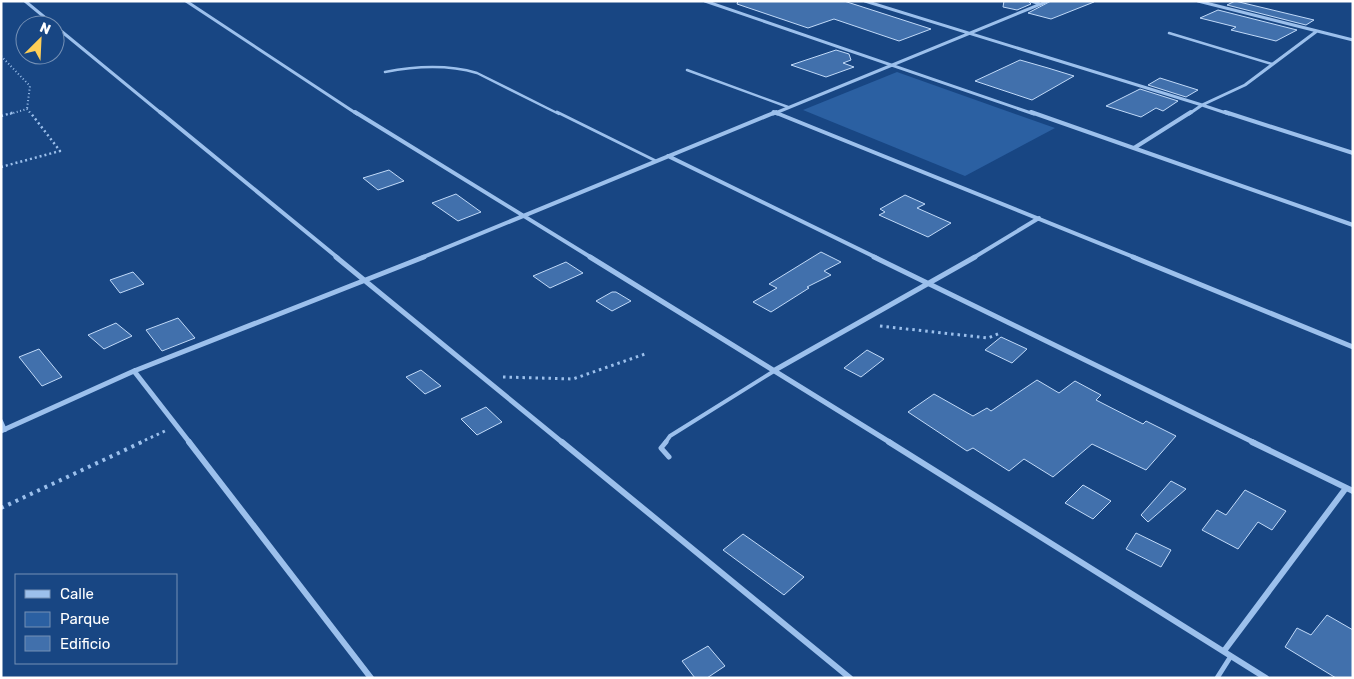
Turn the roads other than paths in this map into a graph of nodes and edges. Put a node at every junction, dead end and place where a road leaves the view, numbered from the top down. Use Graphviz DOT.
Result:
graph roads {
  1 [pos="25,1"];
  2 [pos="186,1"];
  3 [pos="705,1"];
  4 [pos="865,1"];
  5 [pos="1031,1"];
  6 [pos="1048,1"];
  7 [pos="1198,1"];
  8 [pos="1041,4"];
  9 [pos="42,15"];
  10 [pos="1317,31"];
  11 [pos="65,33"];
  12 [pos="970,33"];
  13 [pos="1169,33"];
  14 [pos="1353,40"];
  15 [pos="894,64"];
  16 [pos="1272,64"];
  17 [pos="686,70"];
  18 [pos="385,72"];
  19 [pos="1202,105"];
  20 [pos="788,107"];
  21 [pos="773,112"];
  22 [pos="1134,148"];
  23 [pos="1353,153"];
  24 [pos="668,156"];
  25 [pos="656,161"];
  26 [pos="525,215"];
  27 [pos="1039,218"];
  28 [pos="1353,225"];
  29 [pos="367,280"];
  30 [pos="930,284"];
  31 [pos="1353,347"];
  32 [pos="775,370"];
  33 [pos="134,371"];
  34 [pos="1,421"];
  35 [pos="3,430"];
  36 [pos="669,457"];
  37 [pos="1346,488"];
  38 [pos="1353,491"];
  39 [pos="1224,651"];
  40 [pos="1231,656"];
  41 [pos="371,678"];
  42 [pos="850,678"];
  43 [pos="1217,678"];
  44 [pos="1266,678"];
  1 -- 9 [label="street"];
  2 -- 26 [label="street"];
  3 -- 15 [label="street"];
  4 -- 12 [label="street"];
  5 -- 8 [label="street"];
  6 -- 8 [label="street"];
  7 -- 10 [label="street"];
  8 -- 12 [label="street"];
  10 -- 14 [label="street"];
  10 -- 16 [label="street"];
  11 -- 29 [label="street"];
  12 -- 15 [label="street"];
  12 -- 19 [label="street"];
  13 -- 16 [label="lane"];
  15 -- 20 [label="street"];
  15 -- 22 [label="street"];
  16 -- 19 [label="street"];
  17 -- 20 [label="lane"];
  18 -- 25 [label="lane"];
  19 -- 22 [label="street"];
  19 -- 23 [label="street"];
  20 -- 21 [label="street"];
  21 -- 24 [label="street"];
  21 -- 27 [label="street"];
  22 -- 28 [label="street"];
  24 -- 25 [label="street"];
  24 -- 30 [label="street"];
  25 -- 26 [label="street"];
  26 -- 29 [label="street"];
  26 -- 32 [label="street"];
  27 -- 30 [label="street"];
  27 -- 31 [label="street"];
  29 -- 33 [label="street"];
  29 -- 42 [label="street"];
  30 -- 32 [label="street"];
  30 -- 37 [label="street"];
  32 -- 36 [label="lane"];
  32 -- 39 [label="street"];
  33 -- 35 [label="street"];
  33 -- 41 [label="street"];
  34 -- 35 [label="lane"];
  37 -- 38 [label="street"];
  37 -- 39 [label="street"];
  39 -- 40 [label="street"];
  40 -- 43 [label="lane"];
  40 -- 44 [label="street"];
}
